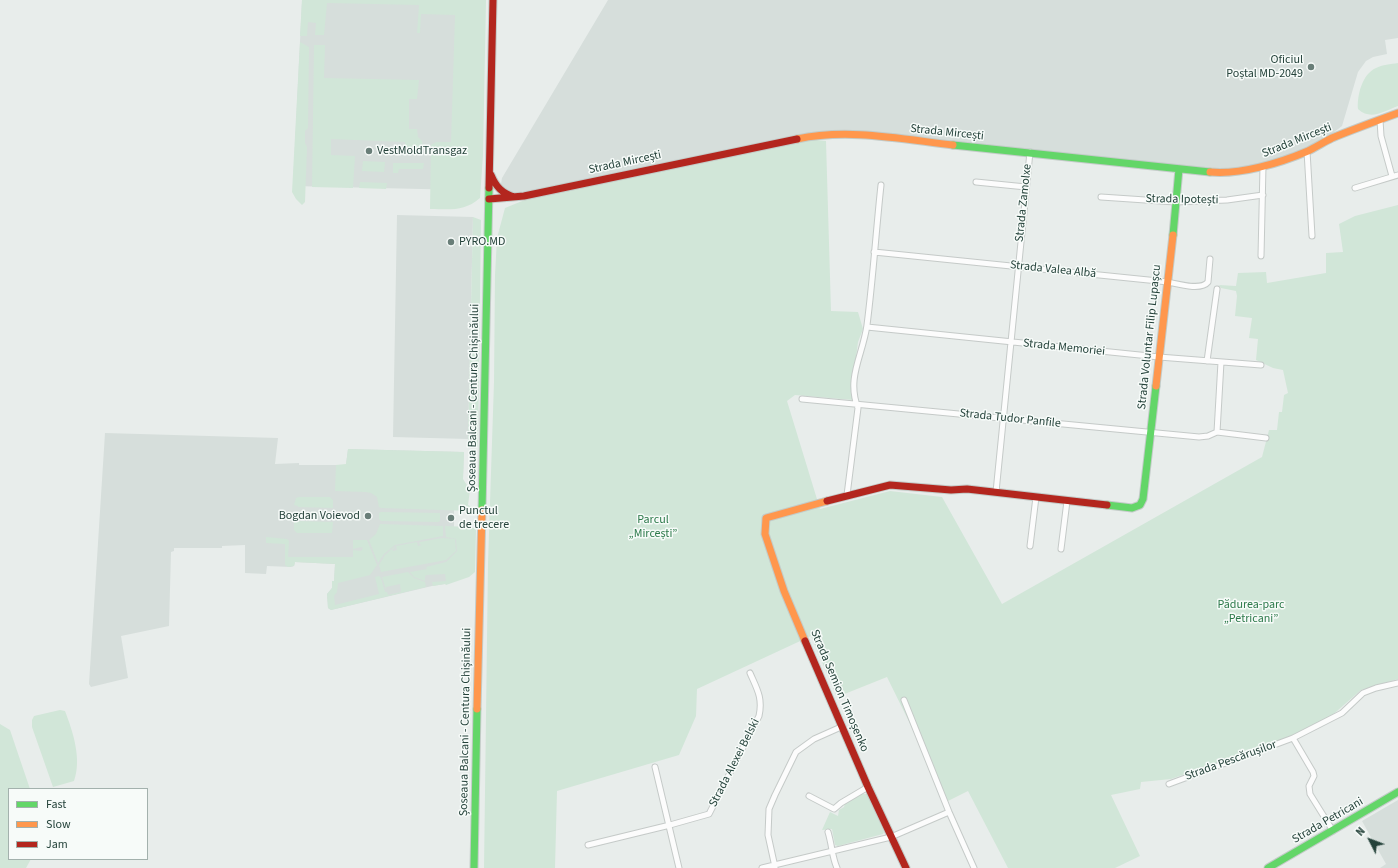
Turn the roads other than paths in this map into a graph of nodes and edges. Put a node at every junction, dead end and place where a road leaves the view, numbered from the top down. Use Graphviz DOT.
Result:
graph roads {
  1 [pos="493,0"];
  2 [pos="1398,113"];
  3 [pos="1380,120"];
  4 [pos="1307,151"];
  5 [pos="1030,152"];
  6 [pos="1263,166"];
  7 [pos="1179,169"];
  8 [pos="490,173"];
  9 [pos="1398,175"];
  10 [pos="1392,176"];
  11 [pos="976,182"];
  12 [pos="881,185"];
  13 [pos="1026,187"];
  14 [pos="1355,188"];
  15 [pos="1262,195"];
  16 [pos="514,197"];
  17 [pos="1101,197"];
  18 [pos="489,200"];
  19 [pos="1175,202"];
  20 [pos="1312,236"];
  21 [pos="874,252"];
  22 [pos="1261,256"];
  23 [pos="1210,259"];
  24 [pos="1018,266"];
  25 [pos="1168,282"];
  26 [pos="1217,289"];
  27 [pos="867,327"];
  28 [pos="1011,342"];
  29 [pos="1159,357"];
  30 [pos="1207,361"];
  31 [pos="1221,362"];
  32 [pos="1261,366"];
  33 [pos="802,400"];
  34 [pos="856,404"];
  35 [pos="1003,418"];
  36 [pos="1151,432"];
  37 [pos="1217,432"];
  38 [pos="1266,438"];
  39 [pos="996,492"];
  40 [pos="847,495"];
  41 [pos="1036,497"];
  42 [pos="1068,501"];
  43 [pos="1030,546"];
  44 [pos="1061,549"];
  45 [pos="750,673"];
  46 [pos="1398,683"];
  47 [pos="904,700"];
  48 [pos="841,727"];
  49 [pos="1293,738"];
  50 [pos="655,766"];
  51 [pos="1169,784"];
  52 [pos="868,787"];
  53 [pos="1398,792"];
  54 [pos="809,796"];
  55 [pos="949,812"];
  56 [pos="670,826"];
  57 [pos="1333,831"];
  58 [pos="828,832"];
  59 [pos="891,837"];
  60 [pos="588,845"];
  61 [pos="833,851"];
  62 [pos="775,866"];
  63 [pos="474,868"];
  64 [pos="679,868"];
  65 [pos="762,868"];
  66 [pos="837,868"];
  67 [pos="906,868"];
  68 [pos="974,868"];
  69 [pos="1268,868"];
  1 -- 8 [label="main road, Șoseaua Balcani - Centura Chișinăului"];
  2 -- 3 [label="main road, Strada Mircești"];
  3 -- 4 [label="main road, Strada Mircești"];
  3 -- 10 [label="street"];
  4 -- 6 [label="main road, Strada Mircești"];
  4 -- 20 [label="street"];
  5 -- 7 [label="main road, Strada Mircești"];
  5 -- 13 [label="street, Strada Zamolxe"];
  5 -- 16 [label="main road, Strada Mircești"];
  6 -- 7 [label="main road, Strada Mircești"];
  6 -- 15 [label="street"];
  7 -- 19 [label="main road, Strada Voluntar Filip Lupașcu"];
  8 -- 16 [label="main road"];
  8 -- 18 [label="main road, Șoseaua Balcani - Centura Chișinăului"];
  9 -- 10 [label="street"];
  10 -- 14 [label="street"];
  11 -- 13 [label="street"];
  12 -- 21 [label="street"];
  13 -- 24 [label="street, Strada Zamolxe"];
  15 -- 19 [label="street, Strada Ipotești"];
  15 -- 22 [label="street"];
  16 -- 18 [label="main road, Strada Mircești"];
  17 -- 19 [label="street, Strada Ipotești"];
  18 -- 63 [label="main road, Șoseaua Balcani - Centura Chișinăului"];
  19 -- 25 [label="main road, Strada Voluntar Filip Lupașcu"];
  21 -- 24 [label="street, Strada Valea Albă"];
  21 -- 27 [label="street"];
  23 -- 25 [label="street, Strada Valea Albă"];
  24 -- 25 [label="street, Strada Valea Albă"];
  24 -- 28 [label="street, Strada Zamolxe"];
  25 -- 29 [label="main road, Strada Voluntar Filip Lupașcu"];
  26 -- 30 [label="street"];
  27 -- 28 [label="street, Strada Memoriei"];
  27 -- 34 [label="street"];
  28 -- 29 [label="street, Strada Memoriei"];
  28 -- 35 [label="street, Strada Zamolxe"];
  29 -- 30 [label="street, Strada Memoriei"];
  29 -- 36 [label="main road, Strada Voluntar Filip Lupașcu"];
  30 -- 31 [label="street, Strada Memoriei"];
  31 -- 32 [label="street, Strada Memoriei"];
  31 -- 37 [label="street"];
  33 -- 34 [label="street, Strada Tudor Panfile"];
  34 -- 35 [label="street, Strada Tudor Panfile"];
  34 -- 40 [label="street"];
  35 -- 36 [label="street, Strada Tudor Panfile"];
  35 -- 39 [label="street, Strada Zamolxe"];
  36 -- 37 [label="street, Strada Tudor Panfile"];
  36 -- 42 [label="main road, Strada Voluntar Filip Lupașcu"];
  37 -- 38 [label="street, Strada Tudor Panfile"];
  39 -- 40 [label="main road"];
  39 -- 41 [label="main road"];
  40 -- 48 [label="main road, Strada Semion Timoșenko"];
  41 -- 42 [label="main road"];
  41 -- 43 [label="street"];
  42 -- 44 [label="street"];
  45 -- 56 [label="street, Strada Alexei Belski"];
  46 -- 49 [label="street, Strada Pescărușilor"];
  47 -- 55 [label="street"];
  48 -- 52 [label="main road, Strada Semion Timoșenko"];
  48 -- 62 [label="street"];
  49 -- 51 [label="street, Strada Pescărușilor"];
  49 -- 57 [label="street, Strada Pescărușilor"];
  50 -- 56 [label="street"];
  52 -- 54 [label="street"];
  52 -- 59 [label="main road, Strada Semion Timoșenko"];
  53 -- 57 [label="main road, Strada Petricani"];
  55 -- 59 [label="street"];
  55 -- 68 [label="street"];
  56 -- 60 [label="street, Strada Alexei Belski"];
  56 -- 64 [label="street"];
  57 -- 69 [label="main road, Strada Petricani"];
  58 -- 61 [label="street"];
  59 -- 61 [label="street"];
  59 -- 67 [label="main road, Strada Semion Timoșenko"];
  61 -- 62 [label="street"];
  61 -- 66 [label="street"];
  62 -- 65 [label="street"];
}
